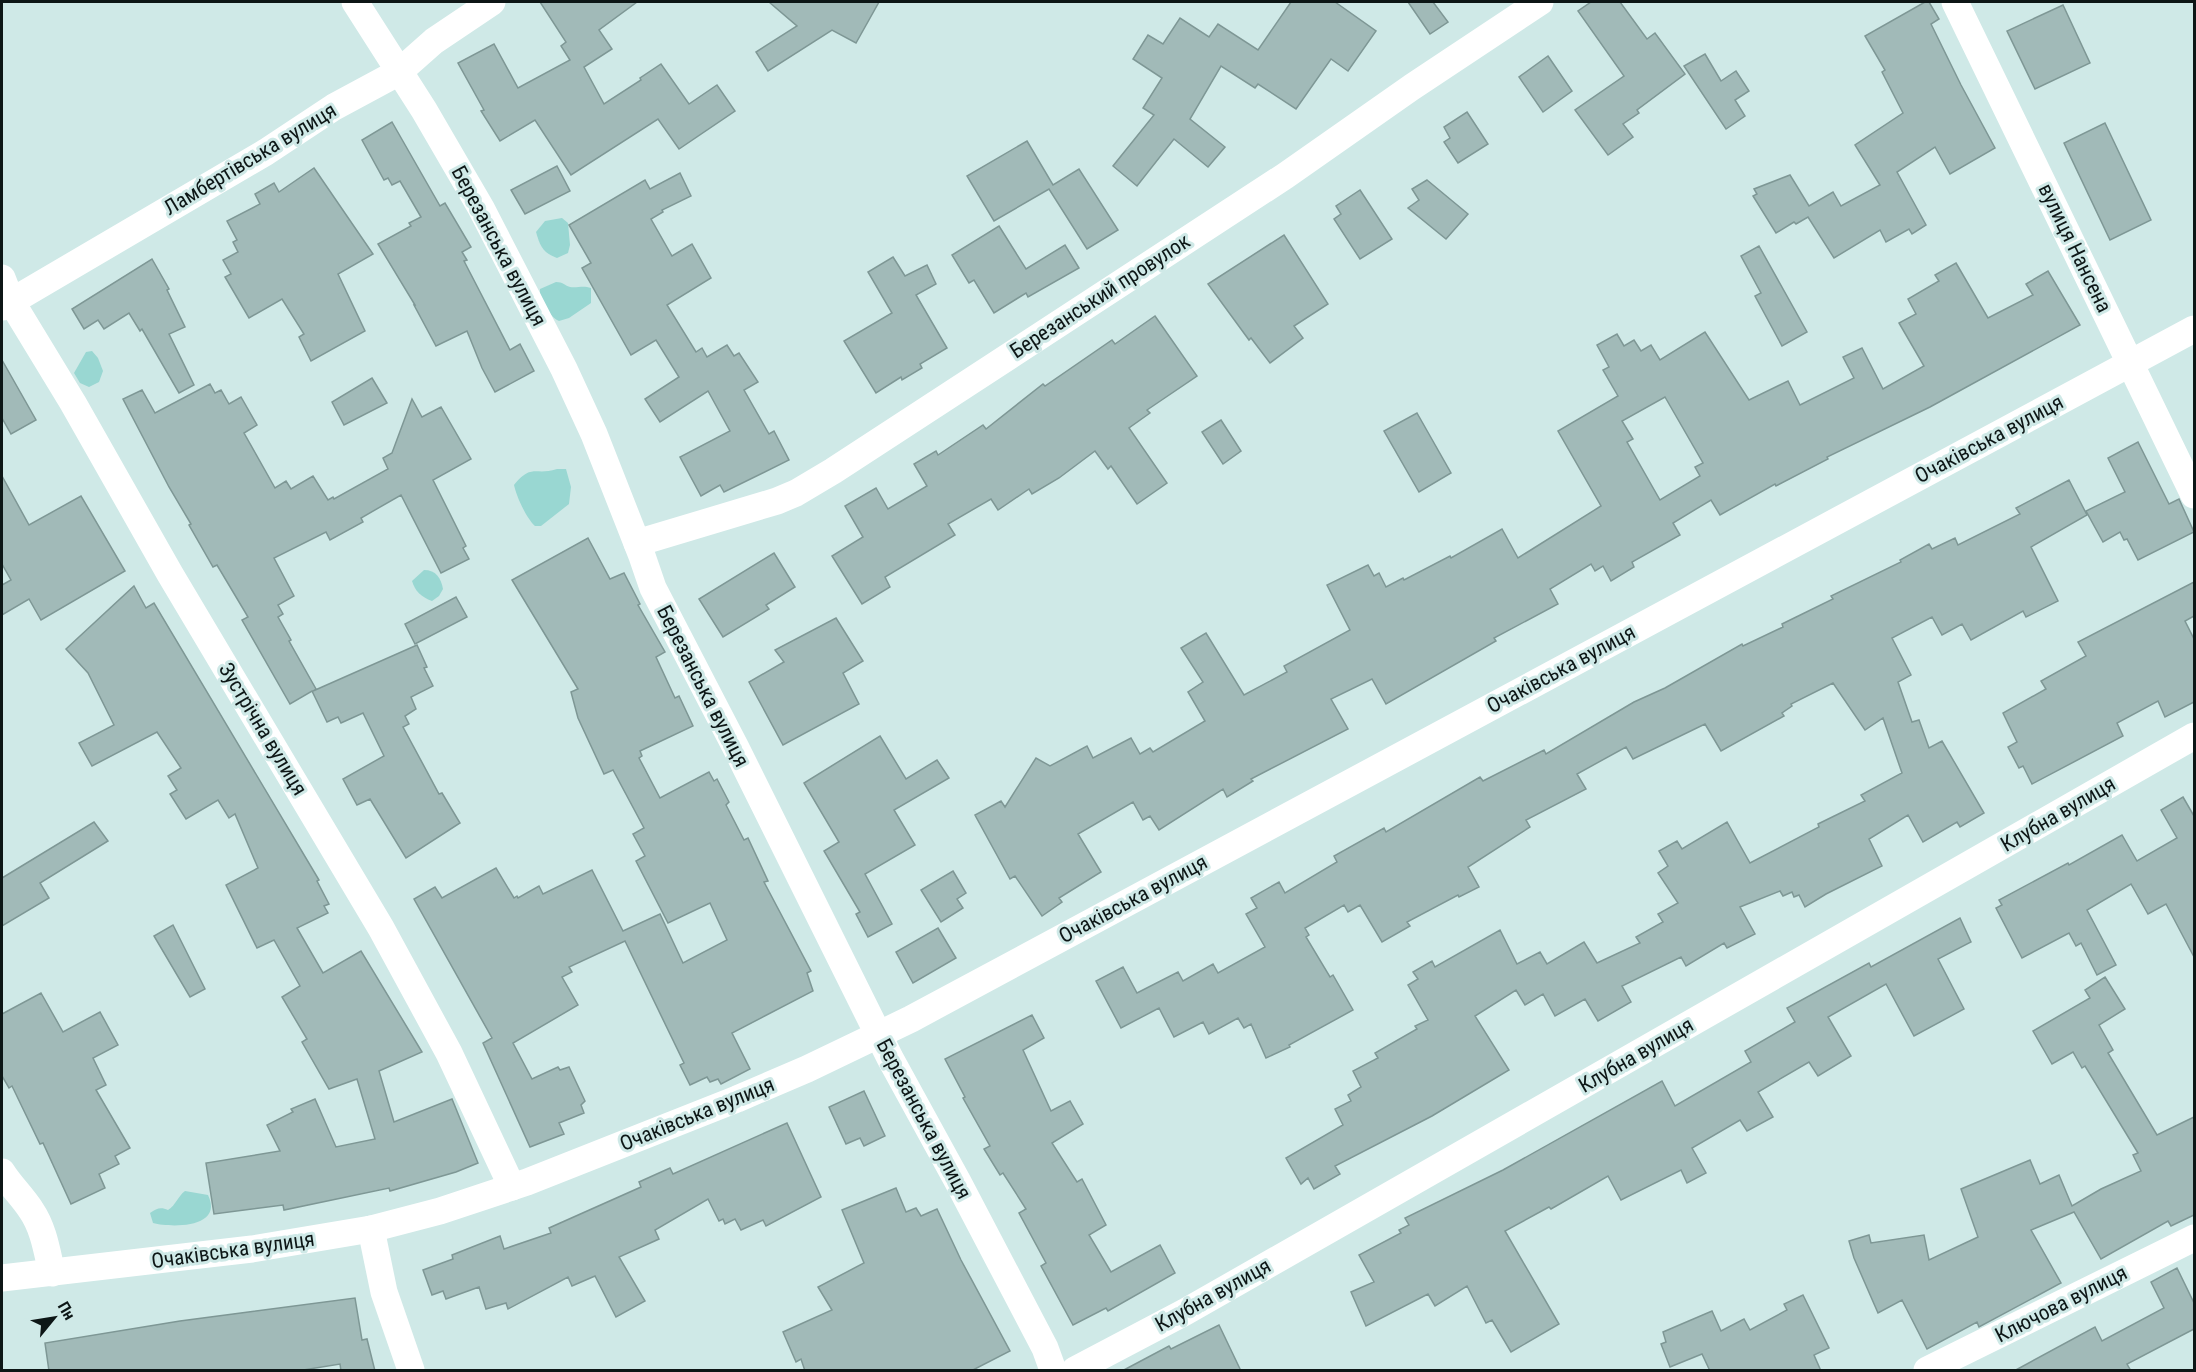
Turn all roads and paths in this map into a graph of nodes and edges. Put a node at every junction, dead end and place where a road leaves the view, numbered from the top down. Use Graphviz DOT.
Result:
graph roads {
  1 [pos="355,2"];
  2 [pos="492,2"];
  3 [pos="1540,2"];
  4 [pos="1955,2"];
  5 [pos="399,72"];
  6 [pos="5,295"];
  7 [pos="2194,329"];
  8 [pos="2129,364"];
  9 [pos="2194,495"];
  10 [pos="637,543"];
  11 [pos="2194,736"];
  12 [pos="878,1034"];
  13 [pos="2,1172"];
  14 [pos="512,1187"];
  15 [pos="371,1229"];
  16 [pos="2194,1238"];
  17 [pos="52,1273"];
  18 [pos="2,1278"];
  19 [pos="411,1371"];
  20 [pos="1053,1371"];
  21 [pos="1075,1371"];
  22 [pos="1927,1371"];
  1 -- 5 [label="street, Березанська вулиця"];
  2 -- 5 [label="street, Ламбертівська вулиця"];
  3 -- 10 [label="street, Березанський провулок"];
  4 -- 8 [label="street, вулиця Нансена"];
  5 -- 6 [label="street, Ламбертівська вулиця"];
  5 -- 10 [label="street, Березанська вулиця"];
  6 -- 14 [label="street, Зустрічна вулиця"];
  7 -- 8 [label="street, Очаківська вулиця"];
  8 -- 9 [label="street, вулиця Нансена"];
  8 -- 12 [label="street, Очаківська вулиця"];
  10 -- 12 [label="street, Березанська вулиця"];
  11 -- 21 [label="street, Клубна вулиця"];
  12 -- 14 [label="street, Очаківська вулиця"];
  12 -- 20 [label="street, Березанська вулиця"];
  13 -- 17 [label="street"];
  14 -- 15 [label="street, Очаківська вулиця"];
  15 -- 17 [label="street, Очаківська вулиця"];
  15 -- 19 [label="street"];
  16 -- 22 [label="street, Ключова вулиця"];
  17 -- 18 [label="street, Очаківська вулиця"];
}
